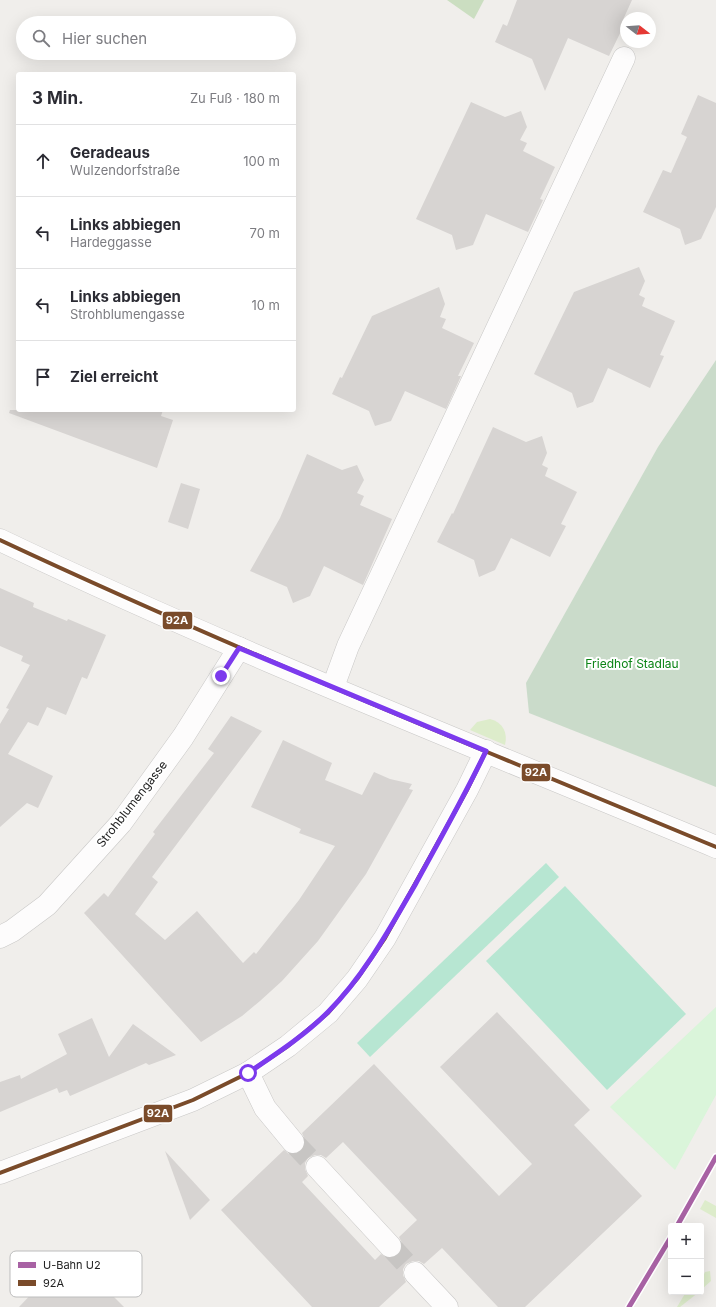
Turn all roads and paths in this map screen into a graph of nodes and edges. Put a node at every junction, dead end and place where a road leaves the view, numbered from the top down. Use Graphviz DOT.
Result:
graph roads {
  1 [pos="624,58"];
  2 [pos="0,540"];
  3 [pos="239,648"];
  4 [pos="333,687"];
  5 [pos="486,751"];
  6 [pos="716,847"];
  7 [pos="0,937"];
  8 [pos="248,1073"];
  9 [pos="293,1142"];
  10 [pos="318,1167"];
  11 [pos="0,1173"];
  12 [pos="390,1246"];
  13 [pos="415,1273"];
  14 [pos="447,1307"];
  1 -- 4 [label="street"];
  2 -- 3 [label="street"];
  3 -- 4 [label="street"];
  3 -- 7 [label="street, Strohblumengasse"];
  4 -- 5 [label="street"];
  5 -- 6 [label="street"];
  5 -- 8 [label="street"];
  8 -- 9 [label="street"];
  8 -- 11 [label="street"];
  10 -- 12 [label="street"];
  13 -- 14 [label="street"];
}
